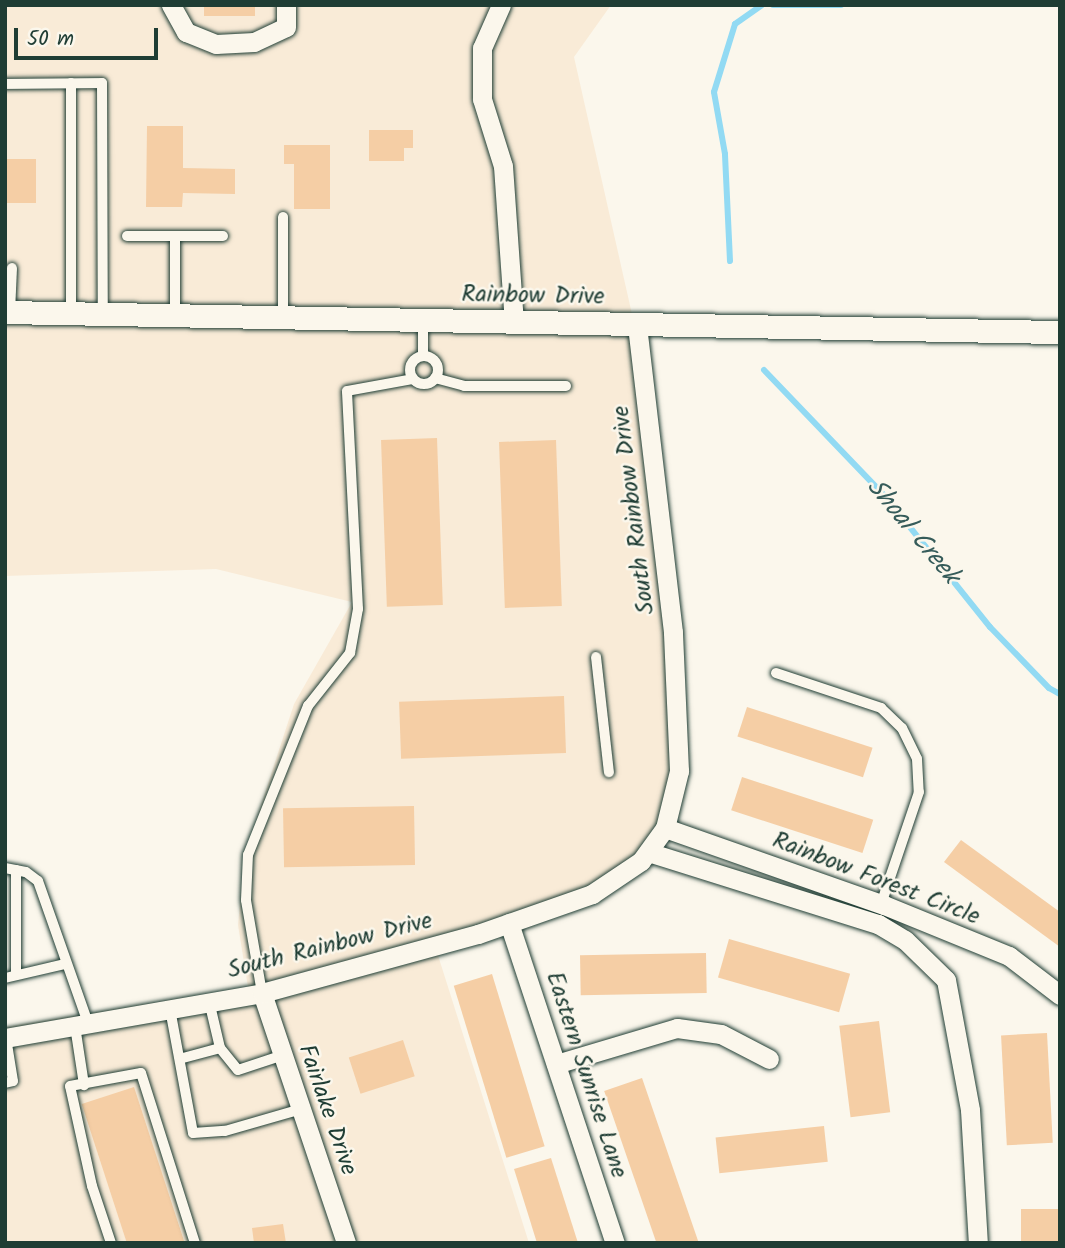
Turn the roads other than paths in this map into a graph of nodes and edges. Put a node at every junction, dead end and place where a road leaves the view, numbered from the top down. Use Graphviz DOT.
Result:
graph roads {
  1 [pos="171,5"];
  2 [pos="286,5"];
  3 [pos="501,5"];
  4 [pos="71,83"];
  5 [pos="5,84"];
  6 [pos="283,217"];
  7 [pos="127,236"];
  8 [pos="175,236"];
  9 [pos="223,236"];
  10 [pos="12,268"];
  11 [pos="8,312"];
  12 [pos="71,313"];
  13 [pos="103,314"];
  14 [pos="175,315"];
  15 [pos="283,317"];
  16 [pos="423,321"];
  17 [pos="514,322"];
  18 [pos="637,324"];
  19 [pos="1060,332"];
  20 [pos="423,356"];
  21 [pos="435,378"];
  22 [pos="413,379"];
  23 [pos="566,386"];
  24 [pos="596,657"];
  25 [pos="776,673"];
  26 [pos="609,772"];
  27 [pos="665,828"];
  28 [pos="648,852"];
  29 [pos="11,869"];
  30 [pos="881,904"];
  31 [pos="509,923"];
  32 [pos="875,923"];
  33 [pos="65,964"];
  34 [pos="11,976"];
  35 [pos="262,993"];
  36 [pos="1060,995"];
  37 [pos="209,1000"];
  38 [pos="170,1009"];
  39 [pos="82,1024"];
  40 [pos="5,1038"];
  41 [pos="220,1048"];
  42 [pos="283,1055"];
  43 [pos="183,1058"];
  44 [pos="769,1059"];
  45 [pos="556,1064"];
  46 [pos="5,1083"];
  47 [pos="85,1085"];
  48 [pos="301,1109"];
  49 [pos="111,1243"];
  50 [pos="195,1243"];
  51 [pos="346,1243"];
  52 [pos="615,1243"];
  53 [pos="978,1243"];
  1 -- 2 [label="street"];
  3 -- 17 [label="street"];
  4 -- 5 [label="lane"];
  4 -- 12 [label="lane"];
  4 -- 13 [label="lane"];
  6 -- 15 [label="lane"];
  7 -- 8 [label="lane"];
  8 -- 9 [label="lane"];
  8 -- 14 [label="lane"];
  10 -- 11 [label="lane"];
  11 -- 12 [label="street, Rainbow Drive"];
  12 -- 13 [label="street, Rainbow Drive"];
  13 -- 14 [label="street, Rainbow Drive"];
  14 -- 15 [label="street, Rainbow Drive"];
  15 -- 16 [label="street, Rainbow Drive"];
  16 -- 17 [label="street, Rainbow Drive"];
  16 -- 20 [label="lane"];
  17 -- 18 [label="street, Rainbow Drive"];
  18 -- 19 [label="street, Rainbow Drive"];
  18 -- 27 [label="street, South Rainbow Drive"];
  20 -- 21 [label="lane"];
  20 -- 22 [label="lane"];
  21 -- 22 [label="lane"];
  21 -- 23 [label="lane"];
  22 -- 35 [label="lane"];
  24 -- 26 [label="lane"];
  25 -- 30 [label="lane"];
  27 -- 28 [label="street, South Rainbow Drive"];
  27 -- 30 [label="street, Rainbow Forest Circle"];
  28 -- 31 [label="street, South Rainbow Drive"];
  28 -- 32 [label="street"];
  29 -- 33 [label="lane"];
  29 -- 34 [label="lane"];
  30 -- 32 [label="lane"];
  30 -- 36 [label="street, Rainbow Forest Circle"];
  31 -- 35 [label="street, South Rainbow Drive"];
  31 -- 45 [label="street, Eastern Sunrise Lane"];
  32 -- 53 [label="street"];
  33 -- 34 [label="lane"];
  33 -- 39 [label="lane"];
  35 -- 37 [label="street, South Rainbow Drive"];
  35 -- 42 [label="street, Fairlake Drive"];
  37 -- 38 [label="street, South Rainbow Drive"];
  37 -- 41 [label="lane"];
  38 -- 39 [label="street, South Rainbow Drive"];
  38 -- 43 [label="lane"];
  39 -- 40 [label="street, South Rainbow Drive"];
  39 -- 47 [label="lane"];
  40 -- 46 [label="lane"];
  41 -- 42 [label="lane"];
  41 -- 43 [label="lane"];
  42 -- 48 [label="street, Fairlake Drive"];
  43 -- 48 [label="lane"];
  44 -- 45 [label="street"];
  45 -- 52 [label="street, Eastern Sunrise Lane"];
  47 -- 49 [label="lane"];
  47 -- 50 [label="lane"];
  48 -- 51 [label="street, Fairlake Drive"];
}
